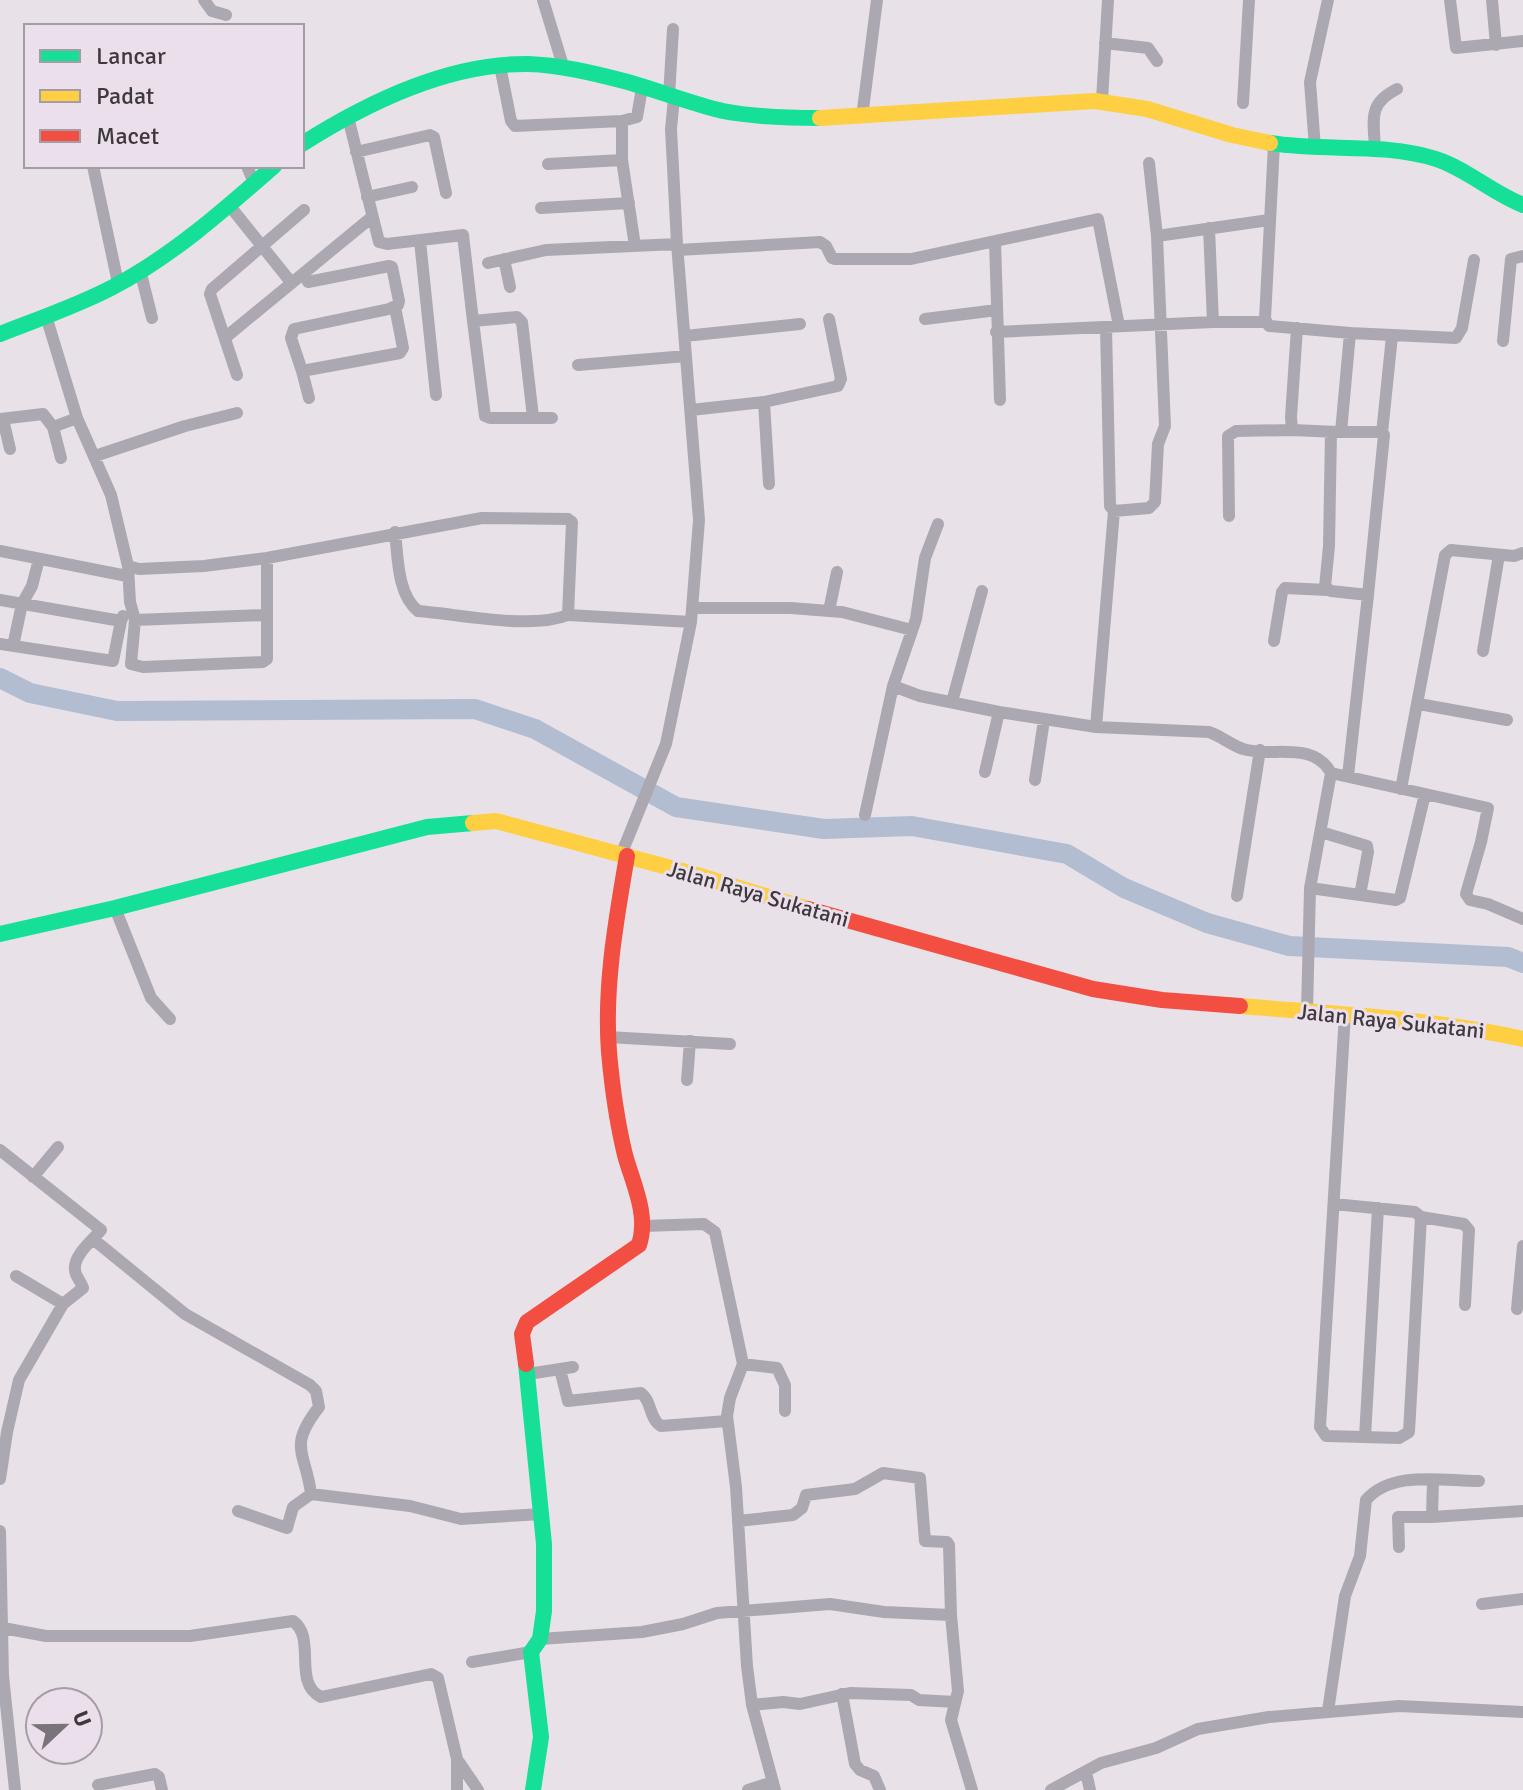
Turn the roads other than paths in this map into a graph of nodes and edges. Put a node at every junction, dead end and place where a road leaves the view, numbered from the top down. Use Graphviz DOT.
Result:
graph roads {
  1 [pos="204,0"];
  2 [pos="543,0"];
  3 [pos="877,0"];
  4 [pos="1108,0"];
  5 [pos="1249,0"];
  6 [pos="1328,0"];
  7 [pos="1450,0"];
  8 [pos="1492,0"];
  9 [pos="226,15"];
  10 [pos="673,29"];
  11 [pos="1523,41"];
  12 [pos="1105,43"];
  13 [pos="1496,45"];
  14 [pos="1157,61"];
  15 [pos="500,66"];
  16 [pos="564,69"];
  17 [pos="642,88"];
  18 [pos="1397,89"];
  19 [pos="671,97"];
  20 [pos="1102,100"];
  21 [pos="1243,103"];
  22 [pos="348,117"];
  23 [pos="862,117"];
  24 [pos="622,121"];
  25 [pos="304,143"];
  26 [pos="1274,144"];
  27 [pos="1315,148"];
  28 [pos="1375,150"];
  29 [pos="356,152"];
  30 [pos="622,160"];
  31 [pos="1149,163"];
  32 [pos="548,164"];
  33 [pos="93,168"];
  34 [pos="248,168"];
  35 [pos="272,168"];
  36 [pos="254,183"];
  37 [pos="412,187"];
  38 [pos="446,193"];
  39 [pos="367,197"];
  40 [pos="629,203"];
  41 [pos="229,205"];
  42 [pos="1523,205"];
  43 [pos="541,208"];
  44 [pos="304,210"];
  45 [pos="372,217"];
  46 [pos="1269,220"];
  47 [pos="1209,228"];
  48 [pos="1157,236"];
  49 [pos="420,241"];
  50 [pos="995,241"];
  51 [pos="382,243"];
  52 [pos="635,246"];
  53 [pos="261,247"];
  54 [pos="678,247"];
  55 [pos="1523,256"];
  56 [pos="504,259"];
  57 [pos="1474,260"];
  58 [pos="488,263"];
  59 [pos="384,266"];
  60 [pos="140,270"];
  61 [pos="290,281"];
  62 [pos="308,282"];
  63 [pos="118,283"];
  64 [pos="510,287"];
  65 [pos="395,307"];
  66 [pos="997,310"];
  67 [pos="46,316"];
  68 [pos="152,318"];
  69 [pos="829,319"];
  70 [pos="925,319"];
  71 [pos="473,321"];
  72 [pos="1213,322"];
  73 [pos="1265,322"];
  74 [pos="800,324"];
  75 [pos="1160,325"];
  76 [pos="1112,327"];
  77 [pos="1297,328"];
  78 [pos="996,332"];
  79 [pos="1350,333"];
  80 [pos="0,334"];
  81 [pos="685,336"];
  82 [pos="1392,336"];
  83 [pos="226,337"];
  84 [pos="1503,341"];
  85 [pos="686,356"];
  86 [pos="578,365"];
  87 [pos="302,371"];
  88 [pos="237,375"];
  89 [pos="436,395"];
  90 [pos="309,398"];
  91 [pos="1000,400"];
  92 [pos="764,402"];
  93 [pos="691,410"];
  94 [pos="237,413"];
  95 [pos="533,417"];
  96 [pos="77,418"];
  97 [pos="552,418"];
  98 [pos="2,419"];
  99 [pos="53,427"];
  100 [pos="1292,430"];
  101 [pos="1336,432"];
  102 [pos="1382,433"];
  103 [pos="10,449"];
  104 [pos="95,456"];
  105 [pos="61,458"];
  106 [pos="769,484"];
  107 [pos="1114,511"];
  108 [pos="1229,516"];
  109 [pos="938,524"];
  110 [pos="395,532"];
  111 [pos="0,551"];
  112 [pos="1523,553"];
  113 [pos="1499,555"];
  114 [pos="267,558"];
  115 [pos="39,559"];
  116 [pos="127,571"];
  117 [pos="837,572"];
  118 [pos="1327,590"];
  119 [pos="982,591"];
  120 [pos="1368,595"];
  121 [pos="0,600"];
  122 [pos="130,602"];
  123 [pos="22,604"];
  124 [pos="692,608"];
  125 [pos="829,611"];
  126 [pos="265,615"];
  127 [pos="568,615"];
  128 [pos="135,620"];
  129 [pos="121,621"];
  130 [pos="691,622"];
  131 [pos="912,630"];
  132 [pos="1274,641"];
  133 [pos="7,645"];
  134 [pos="1483,651"];
  135 [pos="113,661"];
  136 [pos="131,664"];
  137 [pos="893,686"];
  138 [pos="952,702"];
  139 [pos="1419,704"];
  140 [pos="999,712"];
  141 [pos="1044,720"];
  142 [pos="1507,720"];
  143 [pos="1096,727"];
  144 [pos="1260,750"];
  145 [pos="985,772"];
  146 [pos="1331,773"];
  147 [pos="1348,776"];
  148 [pos="1035,780"];
  149 [pos="1401,789"];
  150 [pos="1425,794"];
  151 [pos="865,815"];
  152 [pos="1321,832"];
  153 [pos="624,856"];
  154 [pos="1310,888"];
  155 [pos="1360,895"];
  156 [pos="1237,896"];
  157 [pos="115,908"];
  158 [pos="1523,919"];
  159 [pos="0,934"];
  160 [pos="1307,1011"];
  161 [pos="1345,1014"];
  162 [pos="170,1019"];
  163 [pos="608,1037"];
  164 [pos="1523,1039"];
  165 [pos="690,1041"];
  166 [pos="730,1044"];
  167 [pos="687,1080"];
  168 [pos="58,1147"];
  169 [pos="0,1150"];
  170 [pos="33,1177"];
  171 [pos="1334,1204"];
  172 [pos="1378,1208"];
  173 [pos="1421,1217"];
  174 [pos="644,1226"];
  175 [pos="93,1239"];
  176 [pos="1523,1246"];
  177 [pos="16,1276"];
  178 [pos="63,1304"];
  179 [pos="1465,1305"];
  180 [pos="1517,1309"];
  181 [pos="743,1364"];
  182 [pos="528,1374"];
  183 [pos="785,1411"];
  184 [pos="727,1421"];
  185 [pos="1365,1437"];
  186 [pos="0,1479"];
  187 [pos="1433,1481"];
  188 [pos="1479,1481"];
  189 [pos="311,1494"];
  190 [pos="238,1511"];
  191 [pos="1523,1511"];
  192 [pos="542,1514"];
  193 [pos="1432,1517"];
  194 [pos="738,1521"];
  195 [pos="0,1531"];
  196 [pos="1399,1547"];
  197 [pos="1523,1599"];
  198 [pos="1482,1604"];
  199 [pos="742,1610"];
  200 [pos="951,1615"];
  201 [pos="3,1628"];
  202 [pos="536,1646"];
  203 [pos="472,1662"];
  204 [pos="2,1676"];
  205 [pos="842,1694"];
  206 [pos="955,1702"];
  207 [pos="752,1705"];
  208 [pos="1328,1711"];
  209 [pos="1523,1712"];
  210 [pos="457,1759"];
  211 [pos="1086,1772"];
  212 [pos="98,1785"];
  213 [pos="119,1786"];
  214 [pos="774,1786"];
  215 [pos="15,1790"];
  216 [pos="162,1790"];
  217 [pos="457,1790"];
  218 [pos="478,1790"];
  219 [pos="533,1790"];
  220 [pos="748,1790"];
  221 [pos="880,1790"];
  222 [pos="972,1790"];
  223 [pos="1051,1790"];
  224 [pos="1090,1790"];
  1 -- 9 [label="street"];
  2 -- 16 [label="street"];
  3 -- 23 [label="street"];
  4 -- 12 [label="street"];
  5 -- 21 [label="street"];
  6 -- 27 [label="street"];
  7 -- 13 [label="street"];
  8 -- 13 [label="street"];
  10 -- 19 [label="street"];
  11 -- 13 [label="street"];
  12 -- 14 [label="street"];
  12 -- 20 [label="street"];
  15 -- 16 [label="street"];
  15 -- 22 [label="street"];
  15 -- 24 [label="street"];
  16 -- 17 [label="street"];
  17 -- 19 [label="street"];
  17 -- 24 [label="street"];
  18 -- 28 [label="street"];
  19 -- 23 [label="street"];
  19 -- 54 [label="street"];
  20 -- 23 [label="street"];
  20 -- 26 [label="street"];
  22 -- 25 [label="street"];
  22 -- 29 [label="street"];
  24 -- 30 [label="street"];
  26 -- 27 [label="street"];
  26 -- 46 [label="street"];
  27 -- 28 [label="street"];
  28 -- 42 [label="street"];
  29 -- 38 [label="street"];
  29 -- 39 [label="street"];
  30 -- 32 [label="street"];
  30 -- 40 [label="street"];
  31 -- 48 [label="street"];
  33 -- 63 [label="street"];
  34 -- 36 [label="street"];
  35 -- 36 [label="street"];
  36 -- 41 [label="street"];
  37 -- 39 [label="street"];
  39 -- 45 [label="street"];
  40 -- 43 [label="street"];
  40 -- 52 [label="street"];
  41 -- 53 [label="street"];
  41 -- 60 [label="street"];
  44 -- 53 [label="street"];
  45 -- 51 [label="street"];
  45 -- 61 [label="street"];
  46 -- 47 [label="street"];
  46 -- 73 [label="street"];
  47 -- 48 [label="street"];
  47 -- 72 [label="street"];
  48 -- 75 [label="street"];
  49 -- 51 [label="street"];
  49 -- 71 [label="street"];
  49 -- 89 [label="street"];
  50 -- 54 [label="street"];
  50 -- 66 [label="street"];
  50 -- 76 [label="street"];
  51 -- 59 [label="street"];
  52 -- 54 [label="street"];
  52 -- 56 [label="street"];
  53 -- 61 [label="street"];
  53 -- 83 [label="street"];
  54 -- 81 [label="street"];
  55 -- 84 [label="street"];
  56 -- 58 [label="street"];
  56 -- 64 [label="street"];
  57 -- 82 [label="street"];
  59 -- 62 [label="street"];
  59 -- 65 [label="street"];
  60 -- 63 [label="street"];
  60 -- 68 [label="street"];
  61 -- 83 [label="street"];
  63 -- 67 [label="street"];
  65 -- 87 [label="street"];
  65 -- 87 [label="street"];
  66 -- 70 [label="street"];
  66 -- 78 [label="street"];
  67 -- 80 [label="street"];
  67 -- 96 [label="street"];
  69 -- 92 [label="street"];
  71 -- 95 [label="street"];
  71 -- 95 [label="street"];
  72 -- 73 [label="street"];
  72 -- 75 [label="street"];
  73 -- 77 [label="street"];
  74 -- 81 [label="street"];
  75 -- 76 [label="street"];
  75 -- 107 [label="street"];
  76 -- 78 [label="street"];
  76 -- 107 [label="street"];
  77 -- 79 [label="street"];
  77 -- 100 [label="street"];
  78 -- 91 [label="street"];
  79 -- 82 [label="street"];
  79 -- 101 [label="street"];
  81 -- 85 [label="street"];
  82 -- 102 [label="street"];
  83 -- 88 [label="street"];
  85 -- 86 [label="street"];
  85 -- 93 [label="street"];
  87 -- 90 [label="street"];
  92 -- 93 [label="street"];
  92 -- 106 [label="street"];
  93 -- 124 [label="street"];
  94 -- 104 [label="street"];
  95 -- 97 [label="street"];
  96 -- 99 [label="street"];
  96 -- 104 [label="street"];
  98 -- 99 [label="street"];
  98 -- 103 [label="street"];
  99 -- 105 [label="street"];
  100 -- 101 [label="street"];
  100 -- 108 [label="street"];
  101 -- 102 [label="street"];
  101 -- 118 [label="street"];
  102 -- 120 [label="street"];
  104 -- 116 [label="street"];
  107 -- 143 [label="street"];
  109 -- 131 [label="street"];
  110 -- 114 [label="street"];
  110 -- 127 [label="street"];
  110 -- 127 [label="street"];
  111 -- 115 [label="street"];
  112 -- 113 [label="street"];
  113 -- 134 [label="street"];
  113 -- 139 [label="street"];
  114 -- 116 [label="street"];
  114 -- 126 [label="street"];
  115 -- 116 [label="street"];
  115 -- 123 [label="street"];
  116 -- 122 [label="street"];
  117 -- 125 [label="street"];
  118 -- 120 [label="street"];
  118 -- 132 [label="street"];
  119 -- 138 [label="street"];
  120 -- 147 [label="street"];
  121 -- 123 [label="street"];
  122 -- 128 [label="street"];
  122 -- 129 [label="street"];
  123 -- 129 [label="street"];
  123 -- 133 [label="street"];
  124 -- 125 [label="street"];
  124 -- 130 [label="street"];
  125 -- 131 [label="street"];
  126 -- 128 [label="street"];
  126 -- 136 [label="street"];
  127 -- 130 [label="street"];
  128 -- 136 [label="street"];
  129 -- 135 [label="street"];
  130 -- 153 [label="street"];
  131 -- 137 [label="street"];
  133 -- 135 [label="street"];
  135 -- 136 [label="street"];
  137 -- 138 [label="street"];
  137 -- 151 [label="street"];
  138 -- 140 [label="street"];
  139 -- 142 [label="street"];
  139 -- 149 [label="street"];
  140 -- 141 [label="street"];
  140 -- 145 [label="street"];
  141 -- 143 [label="street"];
  141 -- 148 [label="street"];
  143 -- 144 [label="street"];
  144 -- 146 [label="street"];
  144 -- 156 [label="street"];
  146 -- 147 [label="street"];
  146 -- 152 [label="street"];
  147 -- 149 [label="street"];
  149 -- 150 [label="street"];
  150 -- 155 [label="street"];
  150 -- 158 [label="street"];
  152 -- 154 [label="street"];
  152 -- 155 [label="street"];
  153 -- 157 [label="street, Jalan Raya Sukatani"];
  153 -- 160 [label="street, Jalan Raya Sukatani"];
  153 -- 163 [label="street"];
  154 -- 155 [label="street"];
  154 -- 160 [label="street"];
  157 -- 159 [label="street, Jalan Raya Sukatani"];
  157 -- 162 [label="street"];
  160 -- 161 [label="street, Jalan Raya Sukatani"];
  161 -- 164 [label="street, Jalan Raya Sukatani"];
  161 -- 171 [label="street"];
  163 -- 165 [label="street"];
  163 -- 174 [label="street"];
  165 -- 166 [label="street"];
  165 -- 167 [label="street"];
  168 -- 170 [label="street"];
  169 -- 170 [label="street"];
  170 -- 175 [label="street"];
  171 -- 172 [label="street"];
  171 -- 185 [label="street"];
  172 -- 173 [label="street"];
  172 -- 185 [label="street"];
  173 -- 179 [label="street"];
  173 -- 185 [label="street"];
  174 -- 181 [label="street"];
  174 -- 182 [label="street"];
  175 -- 178 [label="street"];
  175 -- 189 [label="street"];
  176 -- 180 [label="street"];
  177 -- 178 [label="street"];
  178 -- 186 [label="street"];
  181 -- 183 [label="street"];
  181 -- 184 [label="street"];
  182 -- 184 [label="street"];
  182 -- 192 [label="street"];
  184 -- 194 [label="street"];
  187 -- 188 [label="street"];
  187 -- 193 [label="street"];
  187 -- 208 [label="street"];
  189 -- 190 [label="street"];
  189 -- 192 [label="street"];
  191 -- 193 [label="street"];
  192 -- 202 [label="street"];
  193 -- 196 [label="street"];
  194 -- 199 [label="street"];
  194 -- 200 [label="street"];
  195 -- 201 [label="street"];
  197 -- 198 [label="street"];
  199 -- 200 [label="street"];
  199 -- 202 [label="street"];
  199 -- 207 [label="street"];
  200 -- 206 [label="street"];
  201 -- 204 [label="street"];
  201 -- 210 [label="street"];
  202 -- 203 [label="street"];
  202 -- 219 [label="street"];
  204 -- 215 [label="street"];
  205 -- 206 [label="street"];
  205 -- 207 [label="street"];
  205 -- 221 [label="street"];
  206 -- 222 [label="street"];
  207 -- 214 [label="street"];
  208 -- 209 [label="street"];
  208 -- 211 [label="street"];
  210 -- 217 [label="street"];
  210 -- 218 [label="street"];
  211 -- 223 [label="street"];
  211 -- 224 [label="street"];
  212 -- 213 [label="street"];
  213 -- 216 [label="street"];
  214 -- 220 [label="street"];
}
